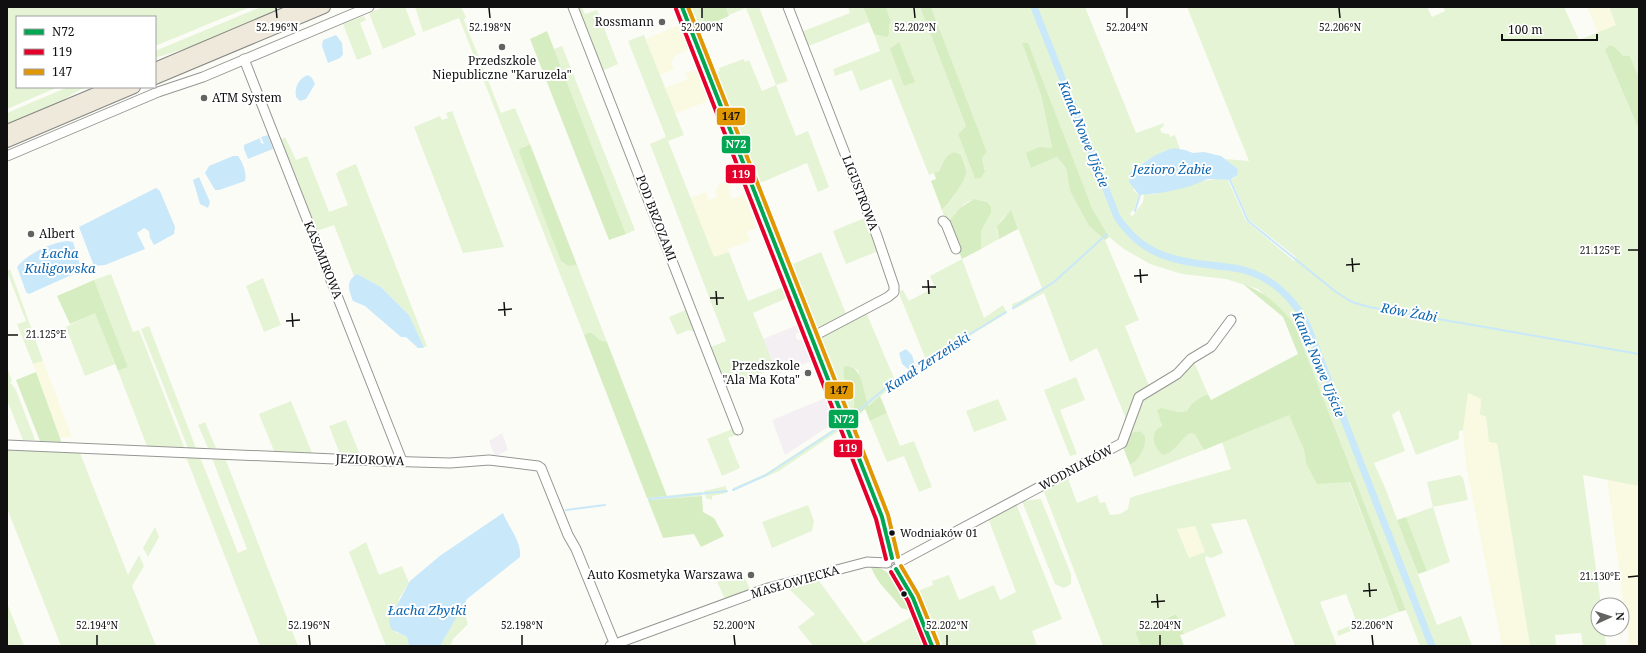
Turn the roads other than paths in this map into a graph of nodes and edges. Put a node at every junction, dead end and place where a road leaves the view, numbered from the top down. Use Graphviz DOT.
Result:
graph roads {
  1 [pos="301,7"];
  2 [pos="324,7"];
  3 [pos="370,7"];
  4 [pos="574,7"];
  5 [pos="682,7"];
  6 [pos="788,7"];
  7 [pos="244,59"];
  8 [pos="156,69"];
  9 [pos="156,78"];
  10 [pos="110,88"];
  11 [pos="132,88"];
  12 [pos="7,131"];
  13 [pos="7,141"];
  14 [pos="7,156"];
  15 [pos="943,221"];
  16 [pos="956,249"];
  17 [pos="1230,320"];
  18 [pos="812,337"];
  19 [pos="738,430"];
  20 [pos="7,445"];
  21 [pos="402,460"];
  22 [pos="894,563"];
  23 [pos="612,646"];
  24 [pos="932,646"];
  1 -- 8 [label="main road"];
  2 -- 9 [label="main road"];
  3 -- 7 [label="street"];
  4 -- 19 [label="street, POD BRZOZAMI"];
  5 -- 18 [label="street"];
  6 -- 18 [label="street, LIGUSTROWA"];
  7 -- 14 [label="street"];
  7 -- 21 [label="street, KASZMIROWA"];
  10 -- 12 [label="main road"];
  11 -- 13 [label="main road"];
  15 -- 16 [label="street"];
  17 -- 22 [label="street, WODNIAKÓW"];
  18 -- 22 [label="street"];
  20 -- 21 [label="street, JEZIOROWA"];
  21 -- 23 [label="street, JEZIOROWA"];
  22 -- 23 [label="street, MASŁOWIECKA"];
  22 -- 24 [label="street"];
}
